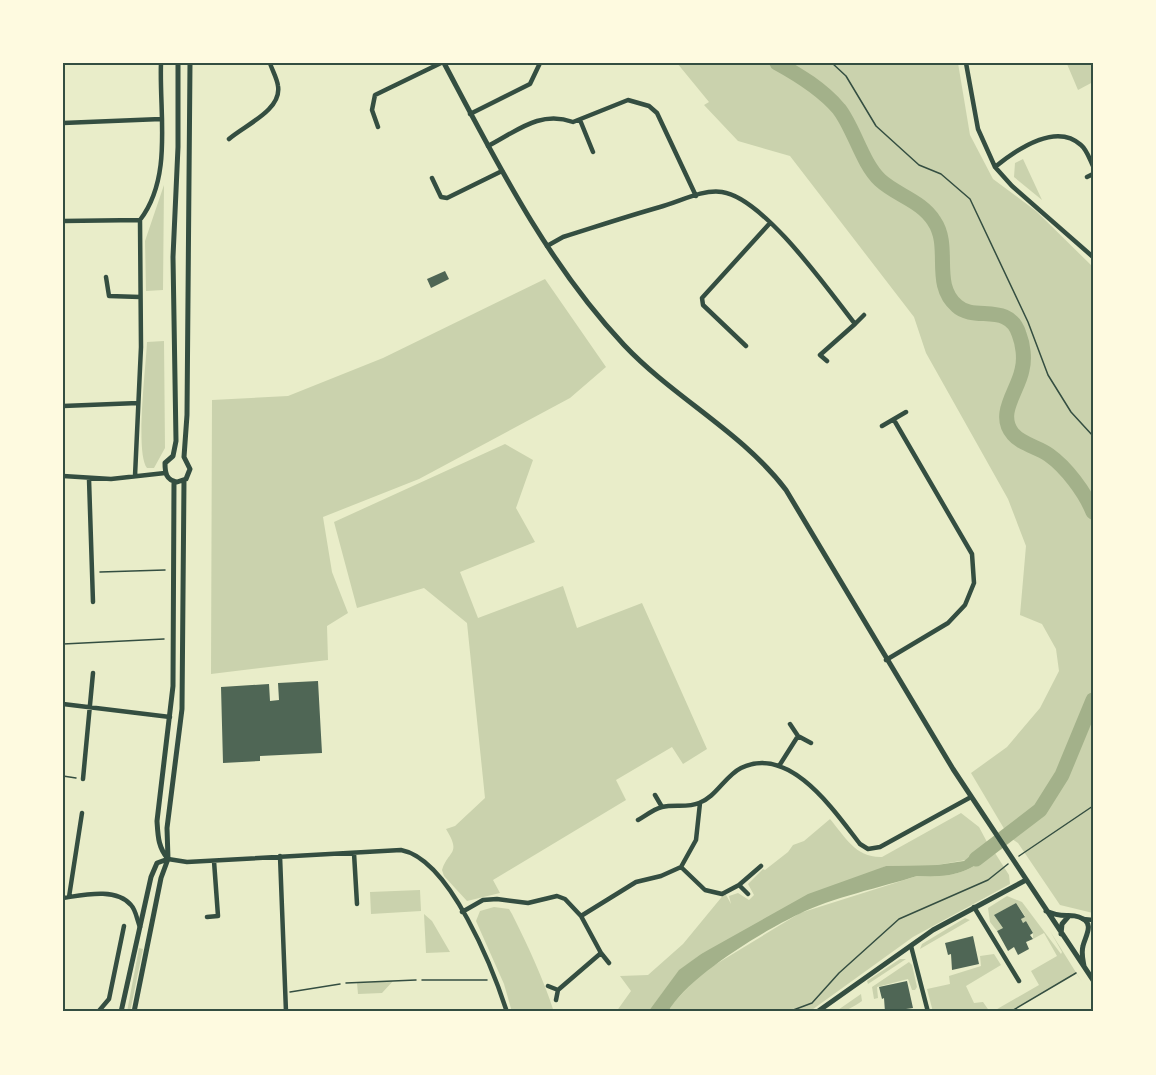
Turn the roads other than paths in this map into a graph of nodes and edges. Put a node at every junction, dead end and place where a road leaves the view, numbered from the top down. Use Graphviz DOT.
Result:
graph roads {
  1 [pos="161,63"];
  2 [pos="178,63"];
  3 [pos="190,63"];
  4 [pos="270,63"];
  5 [pos="442,63"];
  6 [pos="540,63"];
  7 [pos="966,63"];
  8 [pos="470,114"];
  9 [pos="160,119"];
  10 [pos="580,120"];
  11 [pos="63,123"];
  12 [pos="378,127"];
  13 [pos="229,139"];
  14 [pos="488,146"];
  15 [pos="593,152"];
  16 [pos="1093,166"];
  17 [pos="995,167"];
  18 [pos="502,171"];
  19 [pos="1093,174"];
  20 [pos="1087,177"];
  21 [pos="432,178"];
  22 [pos="696,196"];
  23 [pos="140,220"];
  24 [pos="63,221"];
  25 [pos="770,223"];
  26 [pos="547,246"];
  27 [pos="1093,257"];
  28 [pos="106,277"];
  29 [pos="140,297"];
  30 [pos="864,315"];
  31 [pos="855,324"];
  32 [pos="746,346"];
  33 [pos="827,361"];
  34 [pos="138,403"];
  35 [pos="63,406"];
  36 [pos="906,412"];
  37 [pos="894,420"];
  38 [pos="882,426"];
  39 [pos="173,456"];
  40 [pos="184,457"];
  41 [pos="165,472"];
  42 [pos="63,476"];
  43 [pos="135,476"];
  44 [pos="89,479"];
  45 [pos="184,480"];
  46 [pos="174,482"];
  47 [pos="93,602"];
  48 [pos="886,660"];
  49 [pos="93,673"];
  50 [pos="63,704"];
  51 [pos="89,708"];
  52 [pos="170,717"];
  53 [pos="790,724"];
  54 [pos="798,736"];
  55 [pos="811,742"];
  56 [pos="780,766"];
  57 [pos="83,779"];
  58 [pos="655,795"];
  59 [pos="971,797"];
  60 [pos="700,803"];
  61 [pos="662,807"];
  62 [pos="82,813"];
  63 [pos="638,820"];
  64 [pos="354,853"];
  65 [pos="280,856"];
  66 [pos="168,859"];
  67 [pos="214,861"];
  68 [pos="761,866"];
  69 [pos="681,867"];
  70 [pos="1026,880"];
  71 [pos="739,885"];
  72 [pos="747,894"];
  73 [pos="66,897"];
  74 [pos="357,904"];
  75 [pos="974,907"];
  76 [pos="1045,910"];
  77 [pos="462,912"];
  78 [pos="581,916"];
  79 [pos="207,917"];
  80 [pos="1068,917"];
  81 [pos="1083,919"];
  82 [pos="1093,920"];
  83 [pos="124,926"];
  84 [pos="140,927"];
  85 [pos="1093,932"];
  86 [pos="1061,935"];
  87 [pos="1086,939"];
  88 [pos="1071,944"];
  89 [pos="911,946"];
  90 [pos="601,953"];
  91 [pos="609,963"];
  92 [pos="1084,968"];
  93 [pos="1093,980"];
  94 [pos="1019,981"];
  95 [pos="548,986"];
  96 [pos="558,990"];
  97 [pos="556,1000"];
  98 [pos="98,1012"];
  99 [pos="122,1012"];
  100 [pos="134,1012"];
  101 [pos="286,1012"];
  102 [pos="507,1012"];
  103 [pos="818,1012"];
  104 [pos="928,1012"];
  1 -- 9 [label="street"];
  2 -- 39 [label="street"];
  3 -- 40 [label="street"];
  4 -- 13 [label="street"];
  5 -- 8 [label="street"];
  5 -- 12 [label="street"];
  6 -- 8 [label="street"];
  7 -- 17 [label="street"];
  8 -- 14 [label="street"];
  9 -- 11 [label="street"];
  9 -- 23 [label="street"];
  10 -- 14 [label="street"];
  10 -- 15 [label="street"];
  10 -- 22 [label="street"];
  14 -- 18 [label="street"];
  16 -- 17 [label="street"];
  17 -- 27 [label="street"];
  18 -- 21 [label="street"];
  18 -- 26 [label="street"];
  19 -- 20 [label="street"];
  22 -- 25 [label="street"];
  22 -- 26 [label="street"];
  23 -- 24 [label="street"];
  23 -- 29 [label="street"];
  25 -- 31 [label="street"];
  25 -- 32 [label="street"];
  26 -- 48 [label="street"];
  28 -- 29 [label="street"];
  29 -- 34 [label="street"];
  30 -- 31 [label="street"];
  31 -- 33 [label="street"];
  34 -- 35 [label="street"];
  34 -- 43 [label="street"];
  36 -- 37 [label="street"];
  37 -- 38 [label="street"];
  37 -- 48 [label="street"];
  39 -- 40 [label="street"];
  39 -- 41 [label="street"];
  40 -- 45 [label="street"];
  41 -- 43 [label="street"];
  41 -- 46 [label="street"];
  42 -- 44 [label="street"];
  43 -- 44 [label="street"];
  44 -- 47 [label="street"];
  45 -- 46 [label="street"];
  45 -- 66 [label="street"];
  46 -- 52 [label="street"];
  48 -- 59 [label="street"];
  49 -- 51 [label="street"];
  50 -- 51 [label="street"];
  51 -- 52 [label="street"];
  51 -- 57 [label="street"];
  52 -- 66 [label="street"];
  53 -- 54 [label="street"];
  54 -- 55 [label="street"];
  54 -- 56 [label="street"];
  56 -- 59 [label="street"];
  56 -- 60 [label="street"];
  58 -- 61 [label="street"];
  59 -- 70 [label="street"];
  60 -- 61 [label="street"];
  60 -- 69 [label="street"];
  61 -- 63 [label="street"];
  62 -- 73 [label="street"];
  64 -- 65 [label="street"];
  64 -- 74 [label="street"];
  64 -- 77 [label="street"];
  65 -- 67 [label="street"];
  65 -- 101 [label="street"];
  66 -- 67 [label="street"];
  66 -- 84 [label="street"];
  66 -- 100 [label="street"];
  67 -- 79 [label="street"];
  68 -- 71 [label="street"];
  69 -- 71 [label="street"];
  69 -- 78 [label="street"];
  70 -- 75 [label="street"];
  70 -- 76 [label="street"];
  71 -- 72 [label="street"];
  73 -- 84 [label="street"];
  75 -- 89 [label="street"];
  75 -- 94 [label="street"];
  76 -- 80 [label="street"];
  76 -- 86 [label="street"];
  77 -- 78 [label="street"];
  77 -- 102 [label="street"];
  78 -- 90 [label="street"];
  80 -- 81 [label="street"];
  80 -- 86 [label="street"];
  81 -- 82 [label="street"];
  81 -- 87 [label="street"];
  83 -- 98 [label="street"];
  84 -- 99 [label="street"];
  85 -- 87 [label="street"];
  86 -- 88 [label="street"];
  87 -- 88 [label="street"];
  87 -- 92 [label="street"];
  88 -- 92 [label="street"];
  89 -- 103 [label="street"];
  89 -- 104 [label="street"];
  90 -- 91 [label="street"];
  90 -- 96 [label="street"];
  92 -- 93 [label="street"];
  95 -- 96 [label="street"];
  96 -- 97 [label="street"];
}
